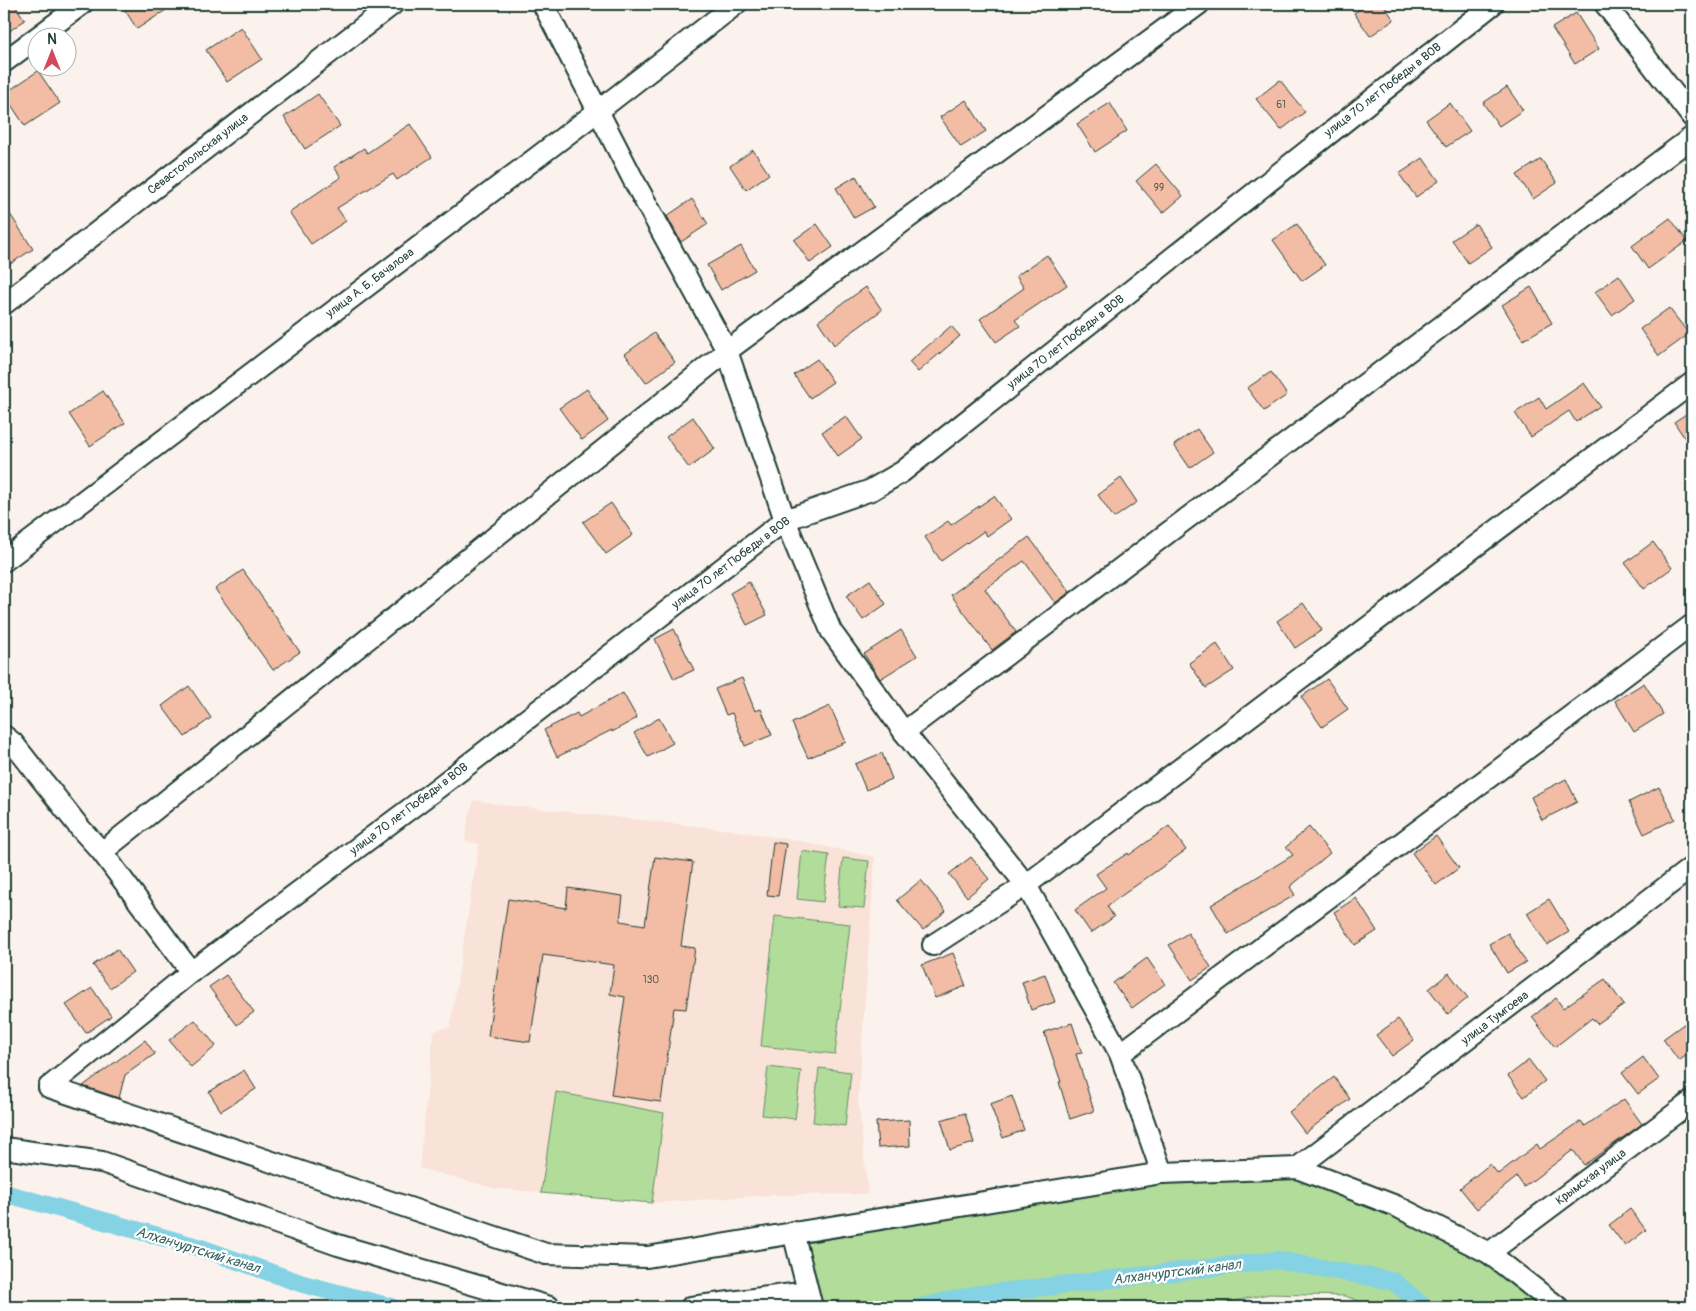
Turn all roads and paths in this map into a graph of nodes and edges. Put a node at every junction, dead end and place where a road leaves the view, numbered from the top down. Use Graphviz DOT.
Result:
graph roads {
  1 [pos="82,4"];
  2 [pos="393,4"];
  3 [pos="543,4"];
  4 [pos="736,4"];
  5 [pos="1199,4"];
  6 [pos="1493,4"];
  7 [pos="1605,4"];
  8 [pos="4,62"];
  9 [pos="598,111"];
  10 [pos="1692,117"];
  11 [pos="1692,137"];
  12 [pos="4,304"];
  13 [pos="726,351"];
  14 [pos="1692,382"];
  15 [pos="785,520"];
  16 [pos="4,561"];
  17 [pos="1692,625"];
  18 [pos="904,732"];
  19 [pos="4,736"];
  20 [pos="102,852"];
  21 [pos="1692,867"];
  22 [pos="1026,885"];
  23 [pos="934,945"];
  24 [pos="191,972"];
  25 [pos="1120,1054"];
  26 [pos="1692,1101"];
  27 [pos="4,1148"];
  28 [pos="1297,1168"];
  29 [pos="1162,1173"];
  30 [pos="793,1232"];
  31 [pos="1489,1253"];
  32 [pos="810,1300"];
  33 [pos="550,1307"];
  34 [pos="691,1307"];
  35 [pos="1558,1307"];
  1 -- 8 [label="street"];
  2 -- 12 [label="street, Севастопольская улица"];
  3 -- 9 [label="street"];
  4 -- 9 [label="street, улица А. Б. Бачалова"];
  5 -- 13 [label="street"];
  6 -- 15 [label="street, улица 70 лет Победы в ВОВ"];
  7 -- 10 [label="street"];
  9 -- 13 [label="street"];
  9 -- 16 [label="street, улица А. Б. Бачалова"];
  11 -- 18 [label="street"];
  13 -- 15 [label="street"];
  13 -- 20 [label="street"];
  14 -- 22 [label="street"];
  15 -- 18 [label="street"];
  15 -- 24 [label="street, улица 70 лет Победы в ВОВ"];
  17 -- 25 [label="street"];
  18 -- 22 [label="street"];
  19 -- 20 [label="street"];
  20 -- 24 [label="street"];
  21 -- 28 [label="street, улица Тумгоева"];
  22 -- 23 [label="street"];
  22 -- 25 [label="street"];
  24 -- 30 [label="street, улица 70 лет Победы в ВОВ"];
  25 -- 29 [label="street"];
  26 -- 31 [label="street, Крымская улица"];
  27 -- 33 [label="street"];
  28 -- 29 [label="street"];
  28 -- 31 [label="street"];
  29 -- 30 [label="street"];
  30 -- 32 [label="street"];
  31 -- 35 [label="street"];
  32 -- 34 [label="street"];
}
